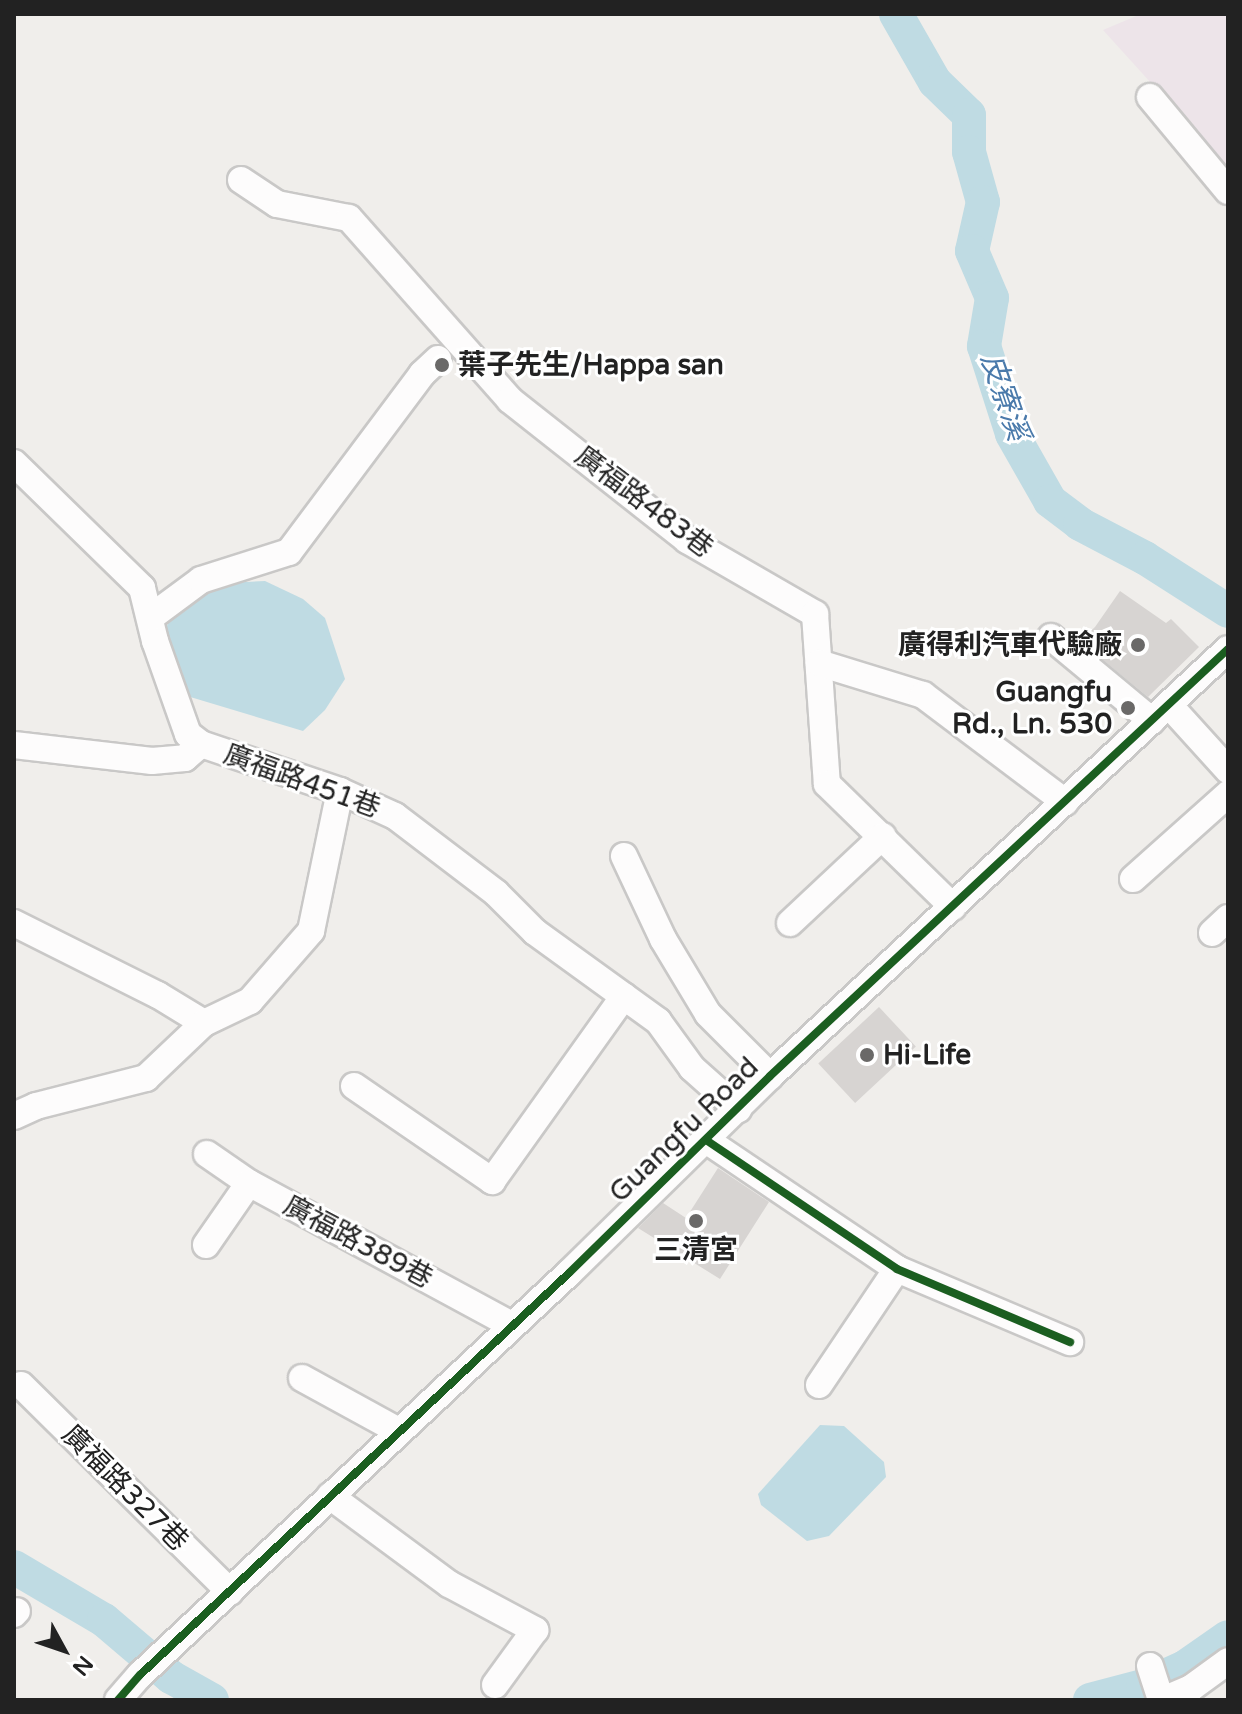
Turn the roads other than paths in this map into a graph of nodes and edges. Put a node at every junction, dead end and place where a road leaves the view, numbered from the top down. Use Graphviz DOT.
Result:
graph roads {
  1 [pos="1150,97"];
  2 [pos="241,180"];
  3 [pos="1228,191"];
  4 [pos="438,359"];
  5 [pos="14,463"];
  6 [pos="151,617"];
  7 [pos="1051,637"];
  8 [pos="1228,649"];
  9 [pos="819,663"];
  10 [pos="1160,713"];
  11 [pos="201,744"];
  12 [pos="14,745"];
  13 [pos="1228,770"];
  14 [pos="340,791"];
  15 [pos="1228,794"];
  16 [pos="1065,802"];
  17 [pos="883,836"];
  18 [pos="624,856"];
  19 [pos="1133,879"];
  20 [pos="953,907"];
  21 [pos="14,923"];
  22 [pos="790,923"];
  23 [pos="624,996"];
  24 [pos="204,1023"];
  25 [pos="770,1076"];
  26 [pos="354,1086"];
  27 [pos="738,1109"];
  28 [pos="14,1116"];
  29 [pos="706,1140"];
  30 [pos="207,1154"];
  31 [pos="249,1183"];
  32 [pos="206,1245"];
  33 [pos="897,1269"];
  34 [pos="512,1325"];
  35 [pos="1070,1342"];
  36 [pos="302,1378"];
  37 [pos="21,1385"];
  38 [pos="819,1385"];
  39 [pos="399,1431"];
  40 [pos="330,1496"];
  41 [pos="230,1592"];
  42 [pos="1228,1661"];
  43 [pos="1150,1666"];
  44 [pos="495,1685"];
  45 [pos="118,1700"];
  46 [pos="1162,1700"];
  1 -- 3 [label="street"];
  2 -- 9 [label="street, 廣福路483巷"];
  4 -- 6 [label="street"];
  5 -- 6 [label="street, 廣福路451巷"];
  6 -- 11 [label="street, 廣福路451巷"];
  7 -- 10 [label="street"];
  8 -- 10 [label="street, Guangfu Road"];
  9 -- 16 [label="street"];
  9 -- 17 [label="street, 廣福路483巷"];
  10 -- 13 [label="street"];
  10 -- 16 [label="street, Guangfu Road"];
  11 -- 12 [label="street"];
  11 -- 14 [label="street, 廣福路451巷"];
  14 -- 23 [label="street, 廣福路451巷"];
  14 -- 24 [label="street"];
  15 -- 19 [label="street"];
  16 -- 20 [label="street, Guangfu Road"];
  17 -- 20 [label="street, 廣福路483巷"];
  17 -- 22 [label="street"];
  18 -- 25 [label="street"];
  20 -- 25 [label="street, Guangfu Road"];
  21 -- 24 [label="street"];
  23 -- 26 [label="street"];
  23 -- 27 [label="street, 廣福路451巷"];
  24 -- 28 [label="street"];
  25 -- 27 [label="street, Guangfu Road"];
  27 -- 29 [label="street, Guangfu Road"];
  29 -- 33 [label="street"];
  29 -- 34 [label="street, Guangfu Road"];
  30 -- 31 [label="street, 廣福路389巷"];
  31 -- 32 [label="street"];
  31 -- 34 [label="street, 廣福路389巷"];
  33 -- 35 [label="street"];
  33 -- 38 [label="street"];
  34 -- 39 [label="street, Guangfu Road"];
  36 -- 39 [label="street"];
  37 -- 41 [label="street, 廣福路327巷"];
  39 -- 40 [label="street, Guangfu Road"];
  40 -- 41 [label="street, Guangfu Road"];
  40 -- 44 [label="street"];
  41 -- 45 [label="street, Guangfu Road"];
  42 -- 46 [label="street"];
  43 -- 46 [label="street"];
}
